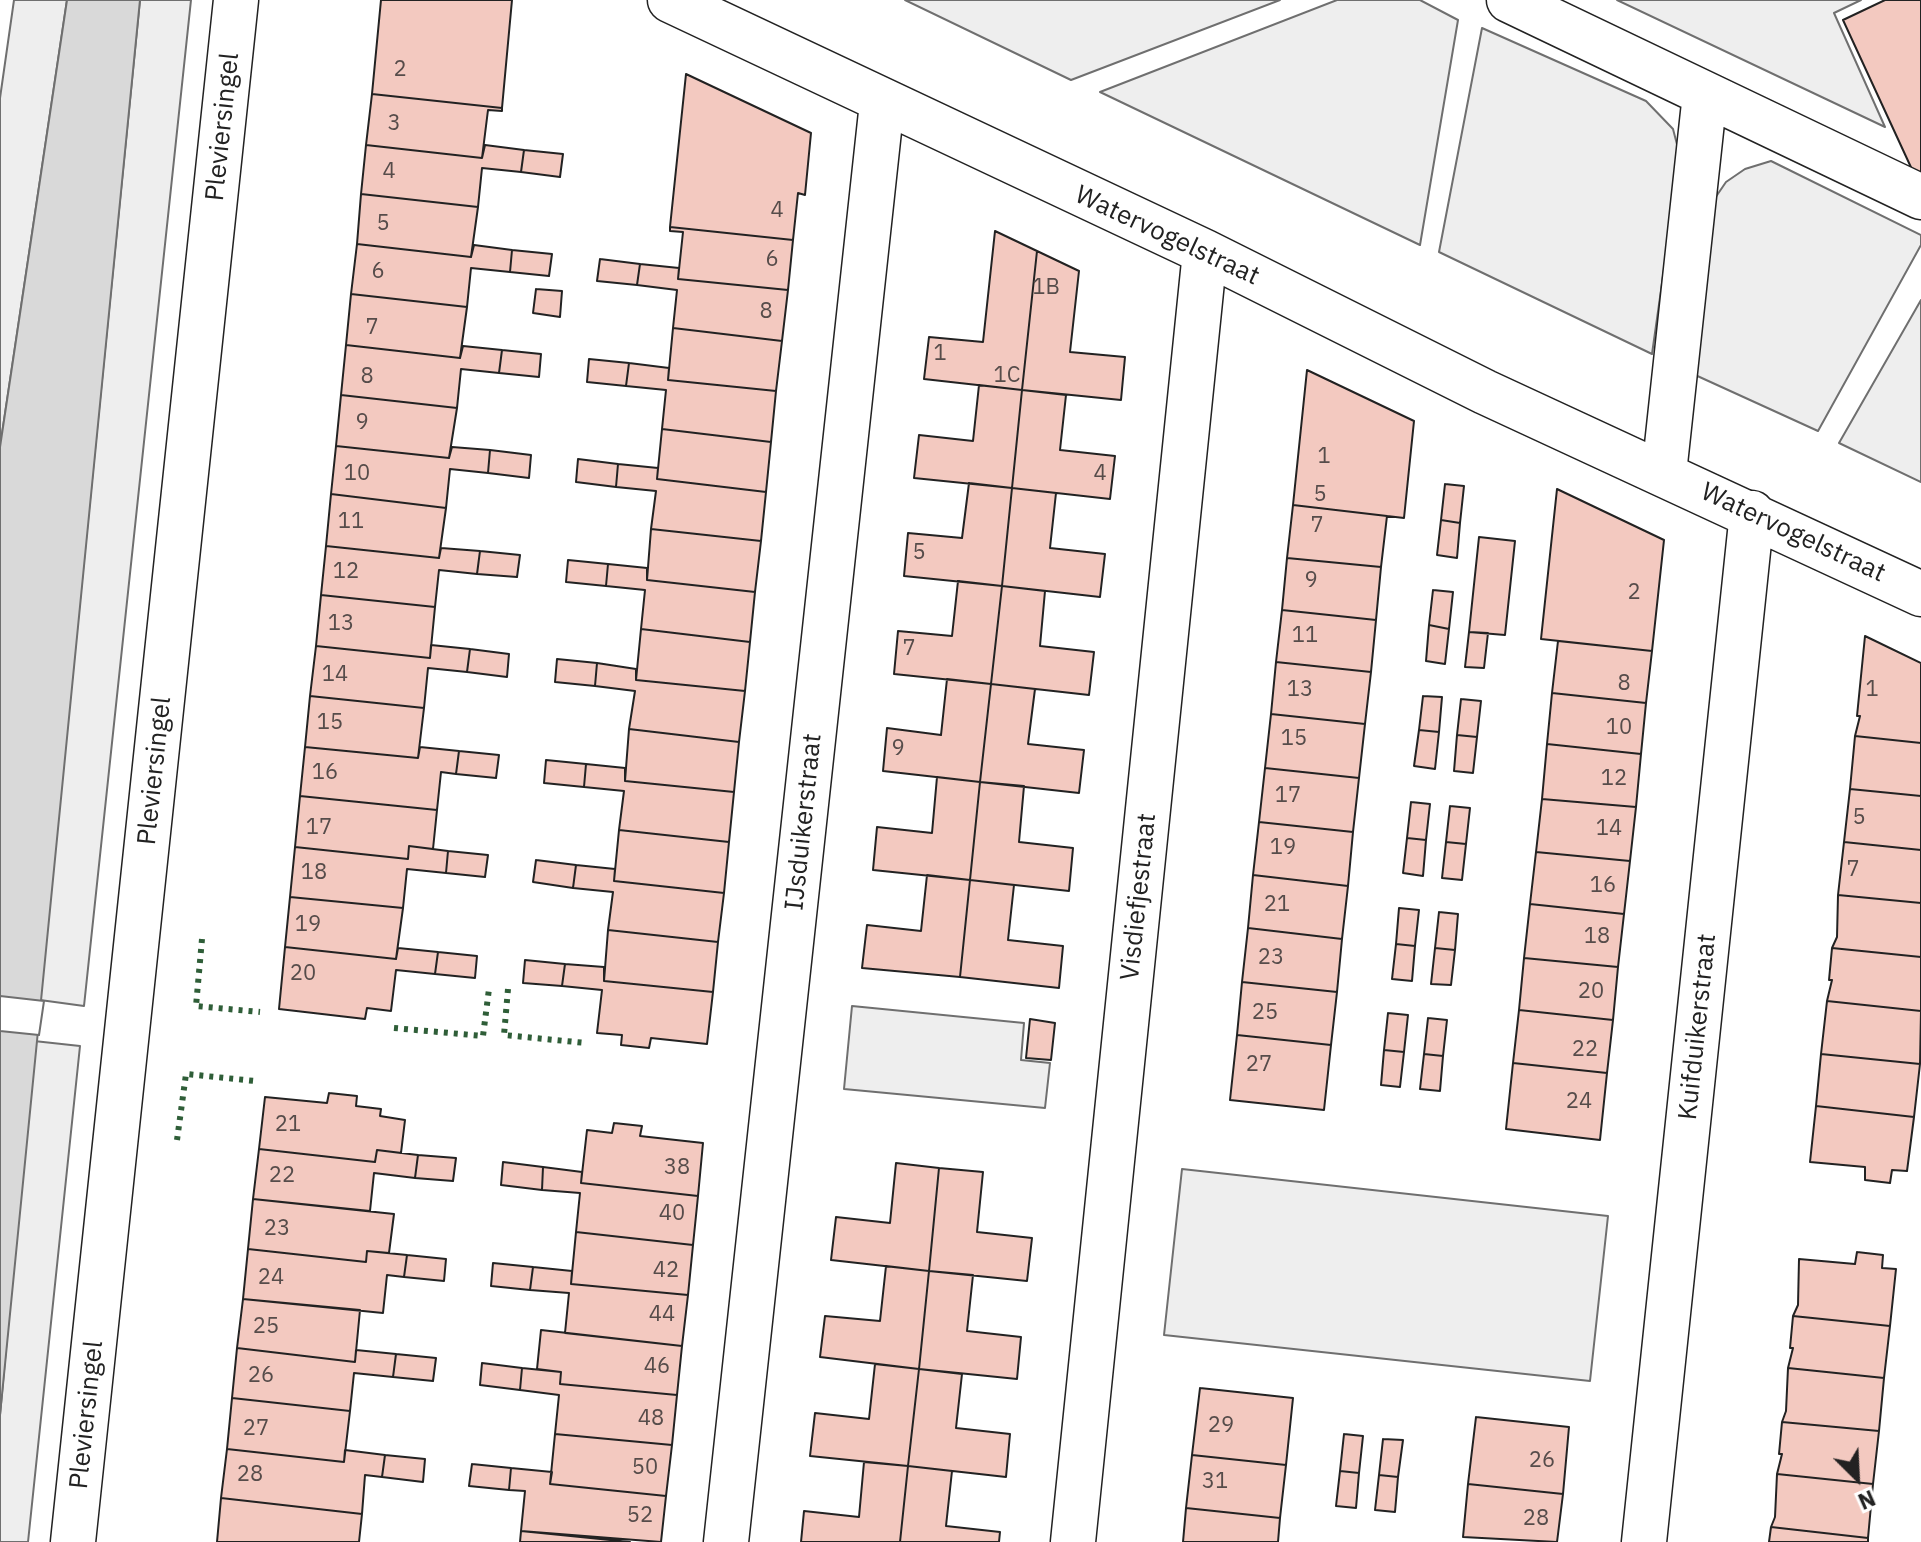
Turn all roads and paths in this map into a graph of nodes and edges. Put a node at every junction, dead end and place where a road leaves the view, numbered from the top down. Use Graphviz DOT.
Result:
graph roads {
  1 [pos="236,0"];
  2 [pos="670,0"];
  3 [pos="1509,0"];
  4 [pos="1705,94"];
  5 [pos="882,103"];
  6 [pos="1921,197"];
  7 [pos="1205,252"];
  8 [pos="1664,473"];
  9 [pos="1752,513"];
  10 [pos="1921,594"];
  11 [pos="73,1542"];
  12 [pos="726,1542"];
  13 [pos="1073,1542"];
  14 [pos="1644,1542"];
  1 -- 11 [label="street, Pleviersingel"];
  2 -- 5 [label="street, Watervogelstraat"];
  3 -- 4 [label="street"];
  4 -- 6 [label="street"];
  4 -- 8 [label="street"];
  5 -- 7 [label="street, Watervogelstraat"];
  5 -- 12 [label="street, IJsduikerstraat"];
  7 -- 8 [label="street, Watervogelstraat"];
  7 -- 13 [label="street, Visdiefjestraat"];
  8 -- 9 [label="street, Watervogelstraat"];
  9 -- 10 [label="street, Watervogelstraat"];
  9 -- 14 [label="street, Kuifduikerstraat"];
}
